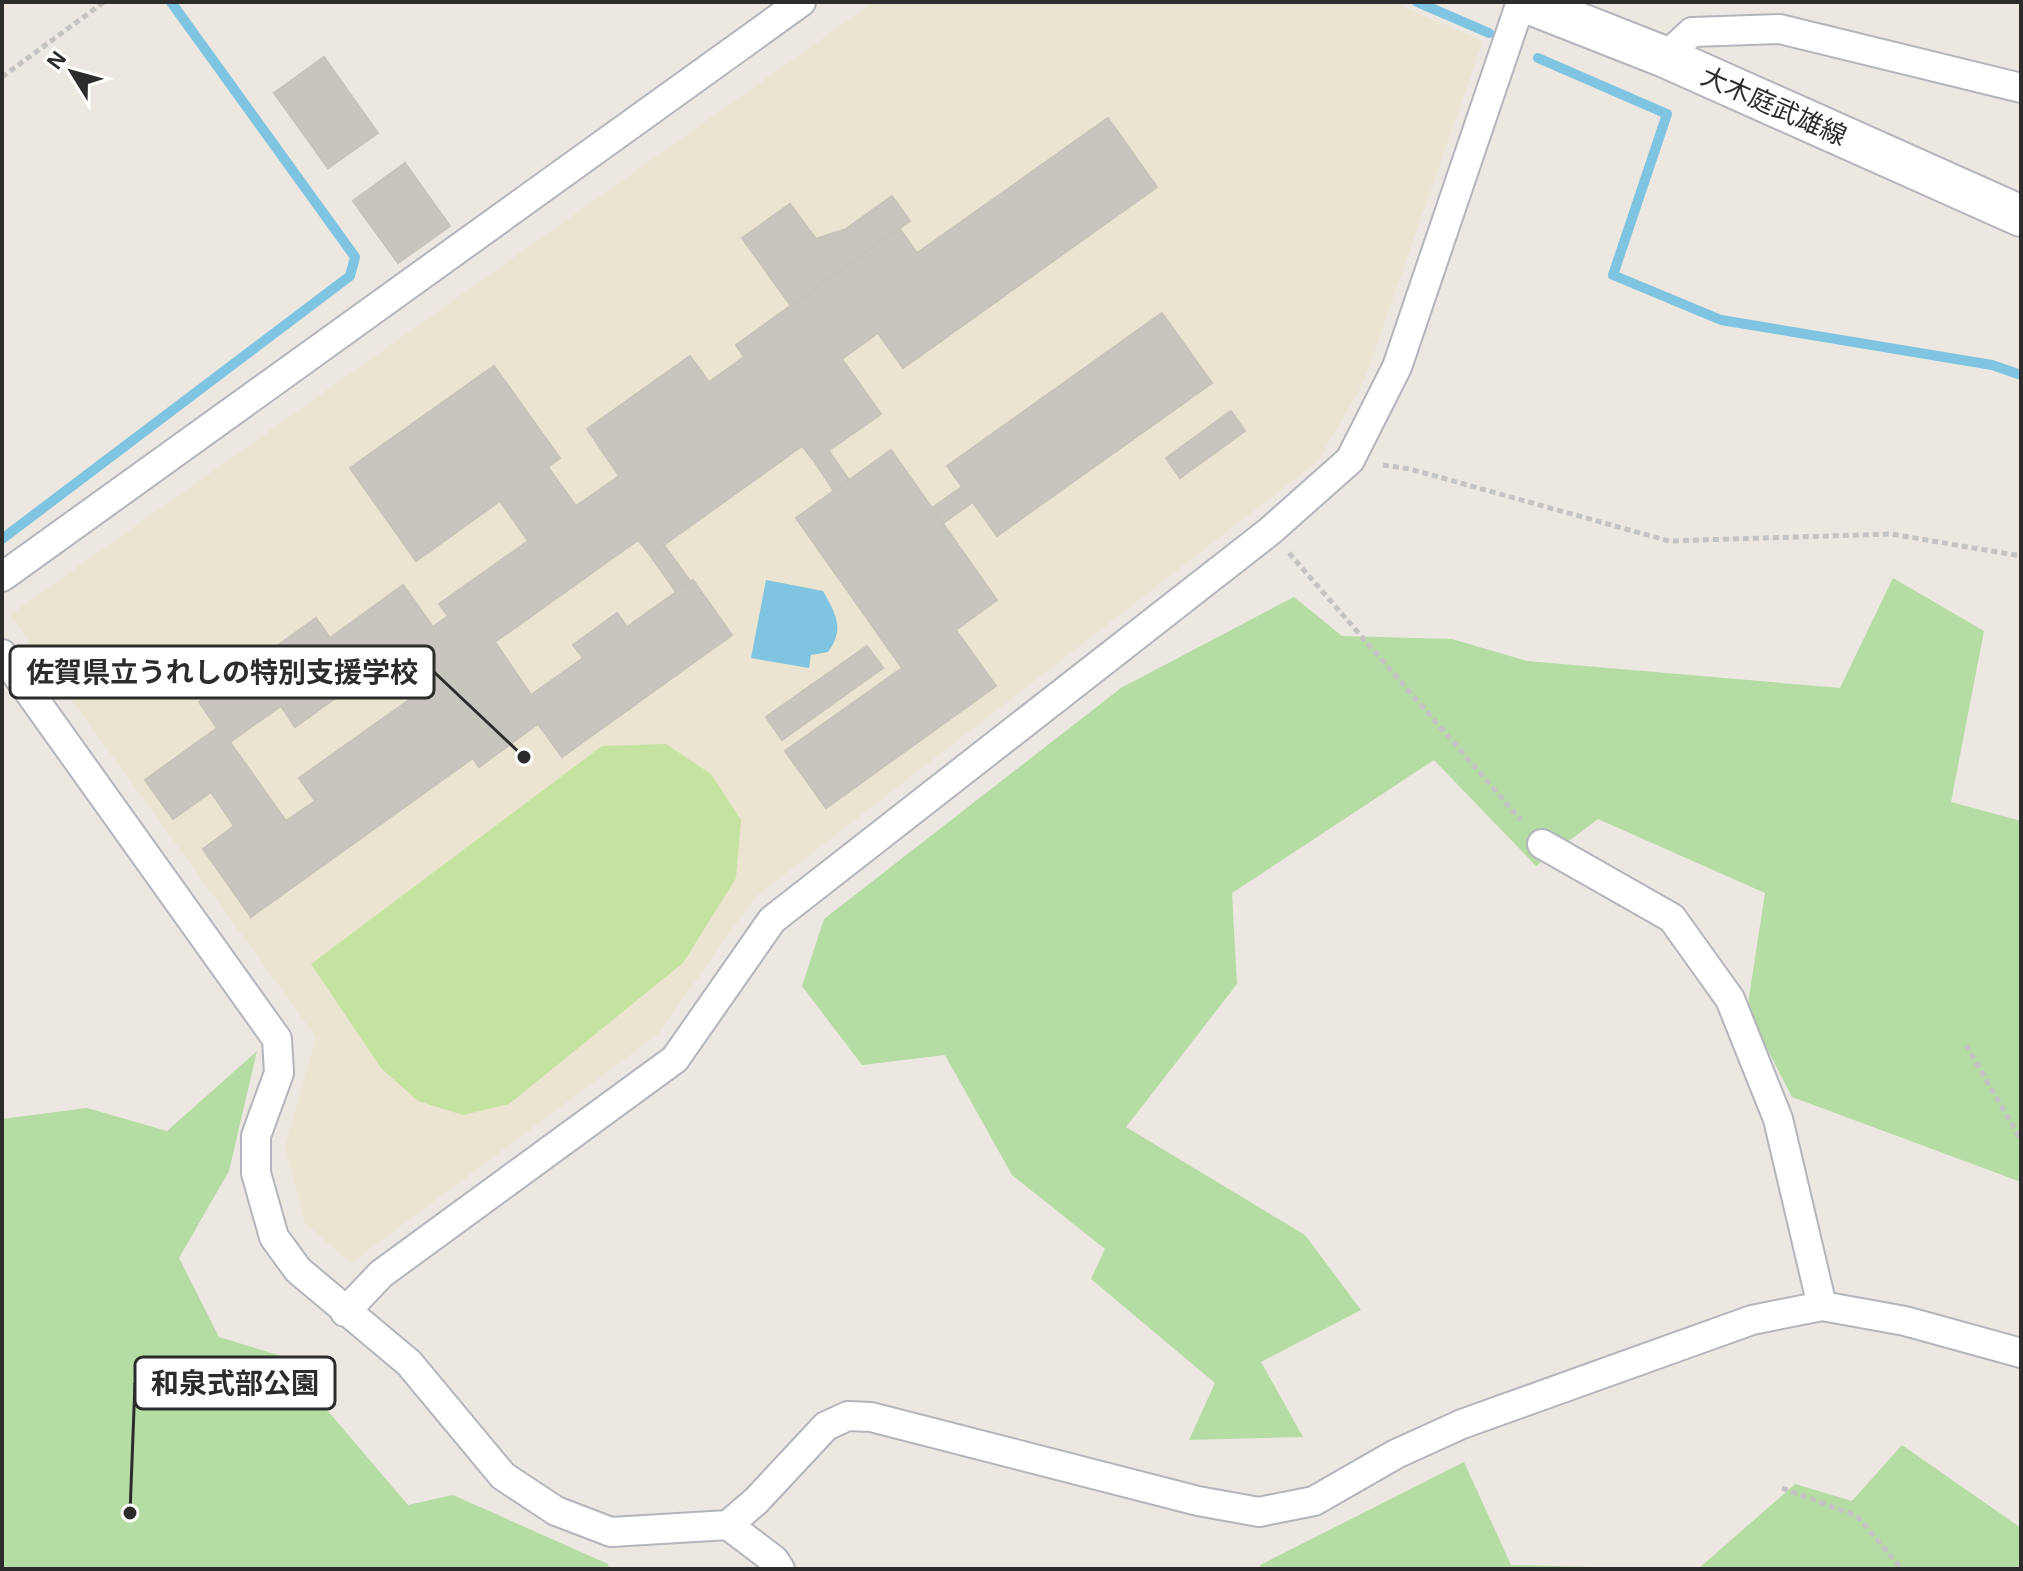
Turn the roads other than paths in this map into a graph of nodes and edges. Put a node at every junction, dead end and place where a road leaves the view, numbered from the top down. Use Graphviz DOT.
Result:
graph roads {
  1 [pos="801,2"];
  2 [pos="1523,2"];
  3 [pos="1665,57"];
  4 [pos="2021,88"];
  5 [pos="2021,216"];
  6 [pos="2,577"];
  7 [pos="2,654"];
  8 [pos="1542,844"];
  9 [pos="1822,1306"];
  10 [pos="345,1312"];
  11 [pos="2021,1353"];
  12 [pos="728,1525"];
  13 [pos="780,1569"];
  1 -- 6 [label="street"];
  2 -- 3 [label="main road, 大木庭武雄線"];
  2 -- 10 [label="street"];
  3 -- 4 [label="street"];
  3 -- 5 [label="main road, 大木庭武雄線"];
  7 -- 10 [label="street"];
  8 -- 9 [label="street"];
  9 -- 11 [label="street"];
  9 -- 12 [label="street"];
  10 -- 12 [label="street"];
  12 -- 13 [label="street"];
}
